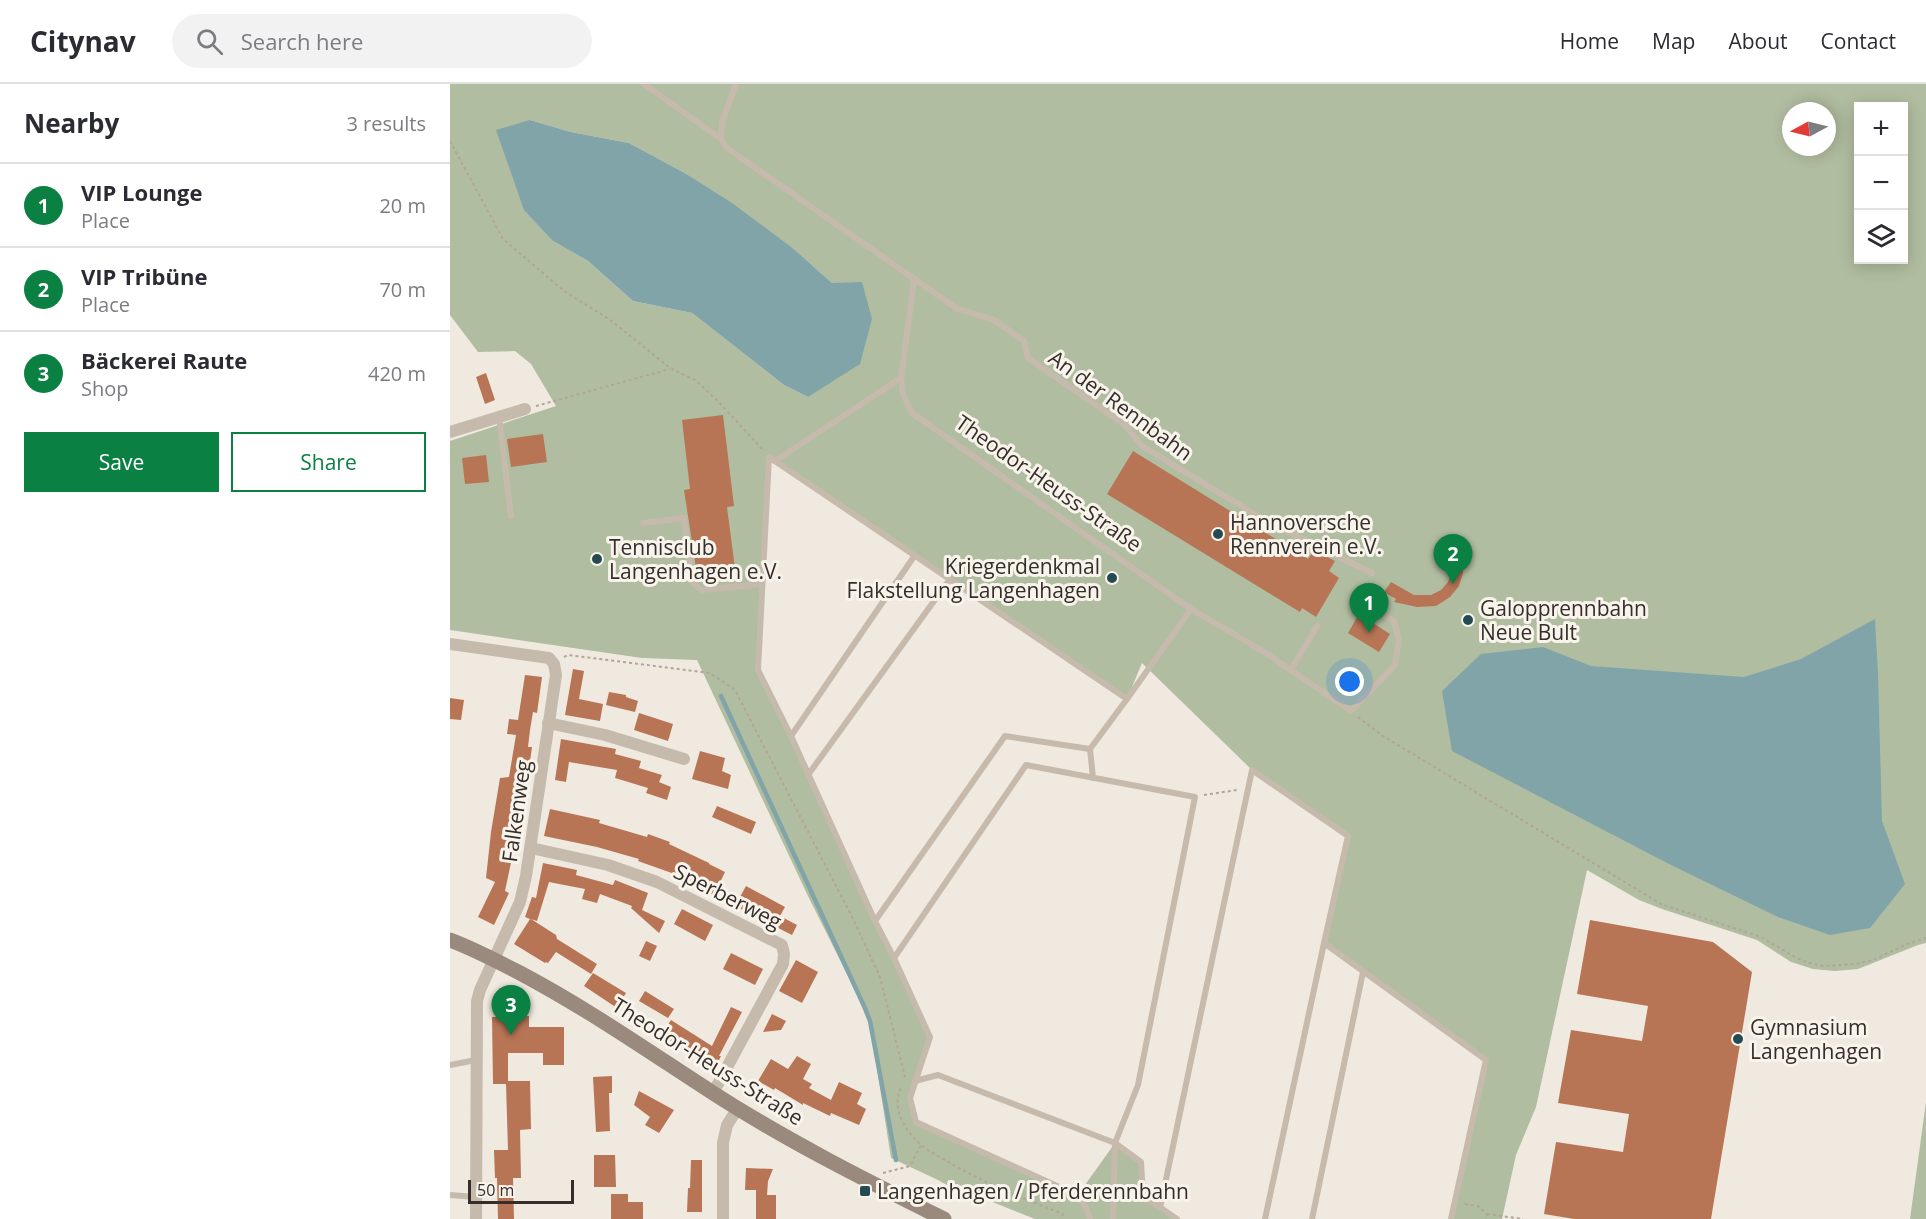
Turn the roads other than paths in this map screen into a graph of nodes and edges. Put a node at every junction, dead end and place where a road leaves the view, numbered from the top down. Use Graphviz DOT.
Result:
graph roads {
  1 [pos="644,84"];
  2 [pos="736,84"];
  3 [pos="721,139"];
  4 [pos="914,279"];
  5 [pos="901,378"];
  6 [pos="525,409"];
  7 [pos="499,417"];
  8 [pos="450,432"];
  9 [pos="775,461"];
  10 [pos="511,516"];
  11 [pos="643,524"];
  12 [pos="915,555"];
  13 [pos="1372,573"];
  14 [pos="950,579"];
  15 [pos="762,584"];
  16 [pos="1364,601"];
  17 [pos="1191,609"];
  18 [pos="1317,626"];
  19 [pos="450,644"];
  20 [pos="1291,670"];
  21 [pos="1127,699"];
  22 [pos="548,723"];
  23 [pos="791,736"];
  24 [pos="1090,749"];
  25 [pos="684,759"];
  26 [pos="808,775"];
  27 [pos="1094,778"];
  28 [pos="531,848"];
  29 [pos="875,921"];
  30 [pos="450,940"];
  31 [pos="1324,943"];
  32 [pos="894,958"];
  33 [pos="495,959"];
  34 [pos="1363,972"];
  35 [pos="476,1060"];
  36 [pos="450,1065"];
  37 [pos="915,1081"];
  38 [pos="713,1093"];
  39 [pos="738,1108"];
  40 [pos="1115,1143"];
  41 [pos="450,1195"];
  42 [pos="477,1197"];
  43 [pos="1160,1208"];
  44 [pos="476,1219"];
  45 [pos="723,1219"];
  46 [pos="944,1219"];
  47 [pos="1090,1219"];
  48 [pos="1113,1219"];
  49 [pos="1177,1219"];
  50 [pos="1265,1219"];
  51 [pos="1312,1219"];
  52 [pos="1451,1219"];
  1 -- 3 [label="lane, An der Rennbahn"];
  2 -- 3 [label="lane"];
  3 -- 4 [label="lane, An der Rennbahn"];
  4 -- 5 [label="lane"];
  4 -- 13 [label="lane, An der Rennbahn"];
  5 -- 9 [label="lane"];
  5 -- 17 [label="lane, Theodor-Heuss-Straße"];
  6 -- 7 [label="street"];
  7 -- 8 [label="street"];
  7 -- 10 [label="lane"];
  9 -- 12 [label="lane"];
  9 -- 15 [label="lane"];
  11 -- 15 [label="lane"];
  12 -- 14 [label="lane"];
  12 -- 23 [label="lane"];
  14 -- 21 [label="lane"];
  14 -- 26 [label="lane"];
  15 -- 23 [label="lane"];
  16 -- 20 [label="lane, Theodor-Heuss-Straße"];
  17 -- 20 [label="lane, Theodor-Heuss-Straße"];
  17 -- 21 [label="lane"];
  18 -- 20 [label="lane"];
  19 -- 22 [label="street, Falkenweg"];
  21 -- 24 [label="lane"];
  22 -- 25 [label="street"];
  22 -- 28 [label="street, Falkenweg"];
  23 -- 26 [label="lane"];
  24 -- 27 [label="lane"];
  24 -- 29 [label="lane"];
  26 -- 29 [label="lane"];
  27 -- 32 [label="lane"];
  27 -- 40 [label="lane"];
  28 -- 33 [label="street, Falkenweg"];
  28 -- 38 [label="street, Sperberweg"];
  29 -- 32 [label="lane"];
  30 -- 33 [label="street, Theodor-Heuss-Straße"];
  31 -- 34 [label="lane"];
  31 -- 43 [label="lane"];
  31 -- 50 [label="lane"];
  32 -- 37 [label="lane"];
  33 -- 35 [label="street, Falkenweg"];
  33 -- 38 [label="street, Theodor-Heuss-Straße"];
  34 -- 51 [label="lane"];
  34 -- 52 [label="lane"];
  35 -- 36 [label="lane"];
  35 -- 42 [label="street, Falkenweg"];
  37 -- 40 [label="lane"];
  37 -- 47 [label="lane"];
  38 -- 39 [label="street, Theodor-Heuss-Straße"];
  39 -- 45 [label="street"];
  39 -- 46 [label="street, Theodor-Heuss-Straße"];
  40 -- 43 [label="lane"];
  40 -- 48 [label="lane"];
  41 -- 42 [label="lane"];
  42 -- 44 [label="street, Falkenweg"];
  43 -- 49 [label="lane"];
}
